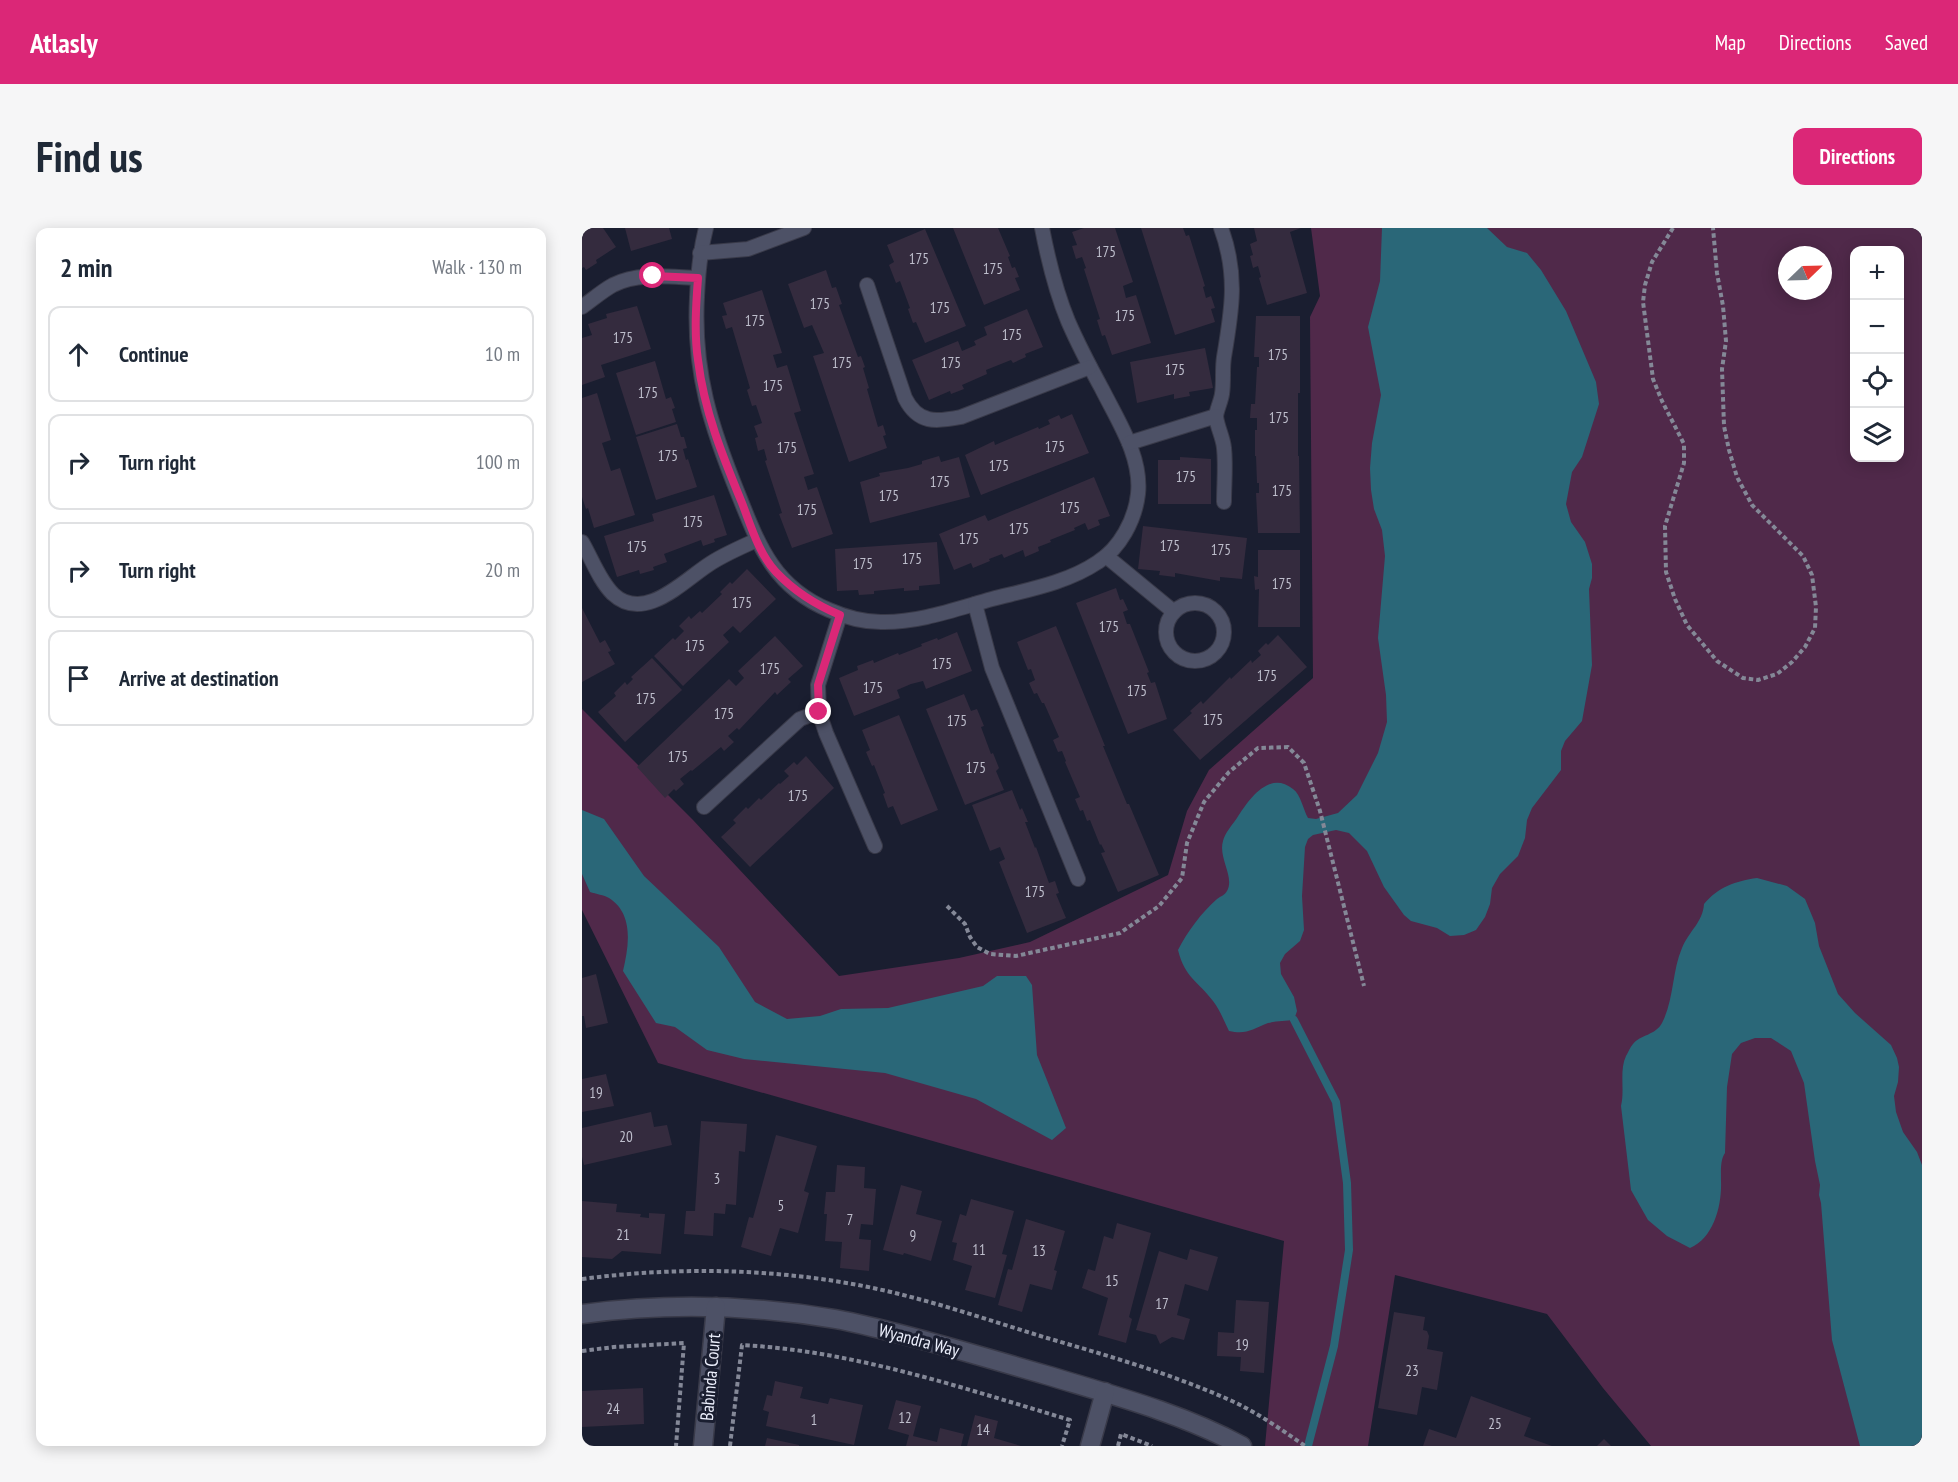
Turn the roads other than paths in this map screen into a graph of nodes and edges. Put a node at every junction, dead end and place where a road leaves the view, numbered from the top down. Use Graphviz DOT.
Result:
graph roads {
  1 [pos="700,228"];
  2 [pos="706,228"];
  3 [pos="804,228"];
  4 [pos="1042,228"];
  5 [pos="1221,228"];
  6 [pos="701,248"];
  7 [pos="698,278"];
  8 [pos="867,285"];
  9 [pos="582,307"];
  10 [pos="1090,367"];
  11 [pos="1216,416"];
  12 [pos="1128,443"];
  13 [pos="1224,502"];
  14 [pos="757,540"];
  15 [pos="582,542"];
  16 [pos="1106,556"];
  17 [pos="975,604"];
  18 [pos="1174,612"];
  19 [pos="840,615"];
  20 [pos="819,712"];
  21 [pos="704,807"];
  22 [pos="875,846"];
  23 [pos="1078,879"];
  24 [pos="716,1307"];
  25 [pos="582,1314"];
  26 [pos="1105,1392"];
  27 [pos="703,1446"];
  28 [pos="1090,1446"];
  29 [pos="1242,1446"];
  1 -- 6 [label="lane"];
  2 -- 6 [label="lane"];
  3 -- 6 [label="lane"];
  4 -- 10 [label="lane"];
  5 -- 11 [label="lane"];
  6 -- 7 [label="lane"];
  7 -- 9 [label="lane"];
  7 -- 14 [label="lane"];
  8 -- 10 [label="lane"];
  10 -- 12 [label="lane"];
  11 -- 12 [label="lane"];
  11 -- 13 [label="lane"];
  12 -- 16 [label="lane"];
  14 -- 15 [label="lane"];
  14 -- 19 [label="lane"];
  16 -- 17 [label="lane"];
  16 -- 18 [label="lane"];
  17 -- 19 [label="lane"];
  17 -- 23 [label="lane"];
  18 -- 18 [label="lane"];
  19 -- 20 [label="lane"];
  20 -- 21 [label="lane"];
  20 -- 22 [label="lane"];
  24 -- 25 [label="street, Wyandra Way"];
  24 -- 26 [label="street, Wyandra Way"];
  24 -- 27 [label="street, Babinda Court"];
  26 -- 28 [label="street"];
  26 -- 29 [label="street, Wyandra Way"];
}
